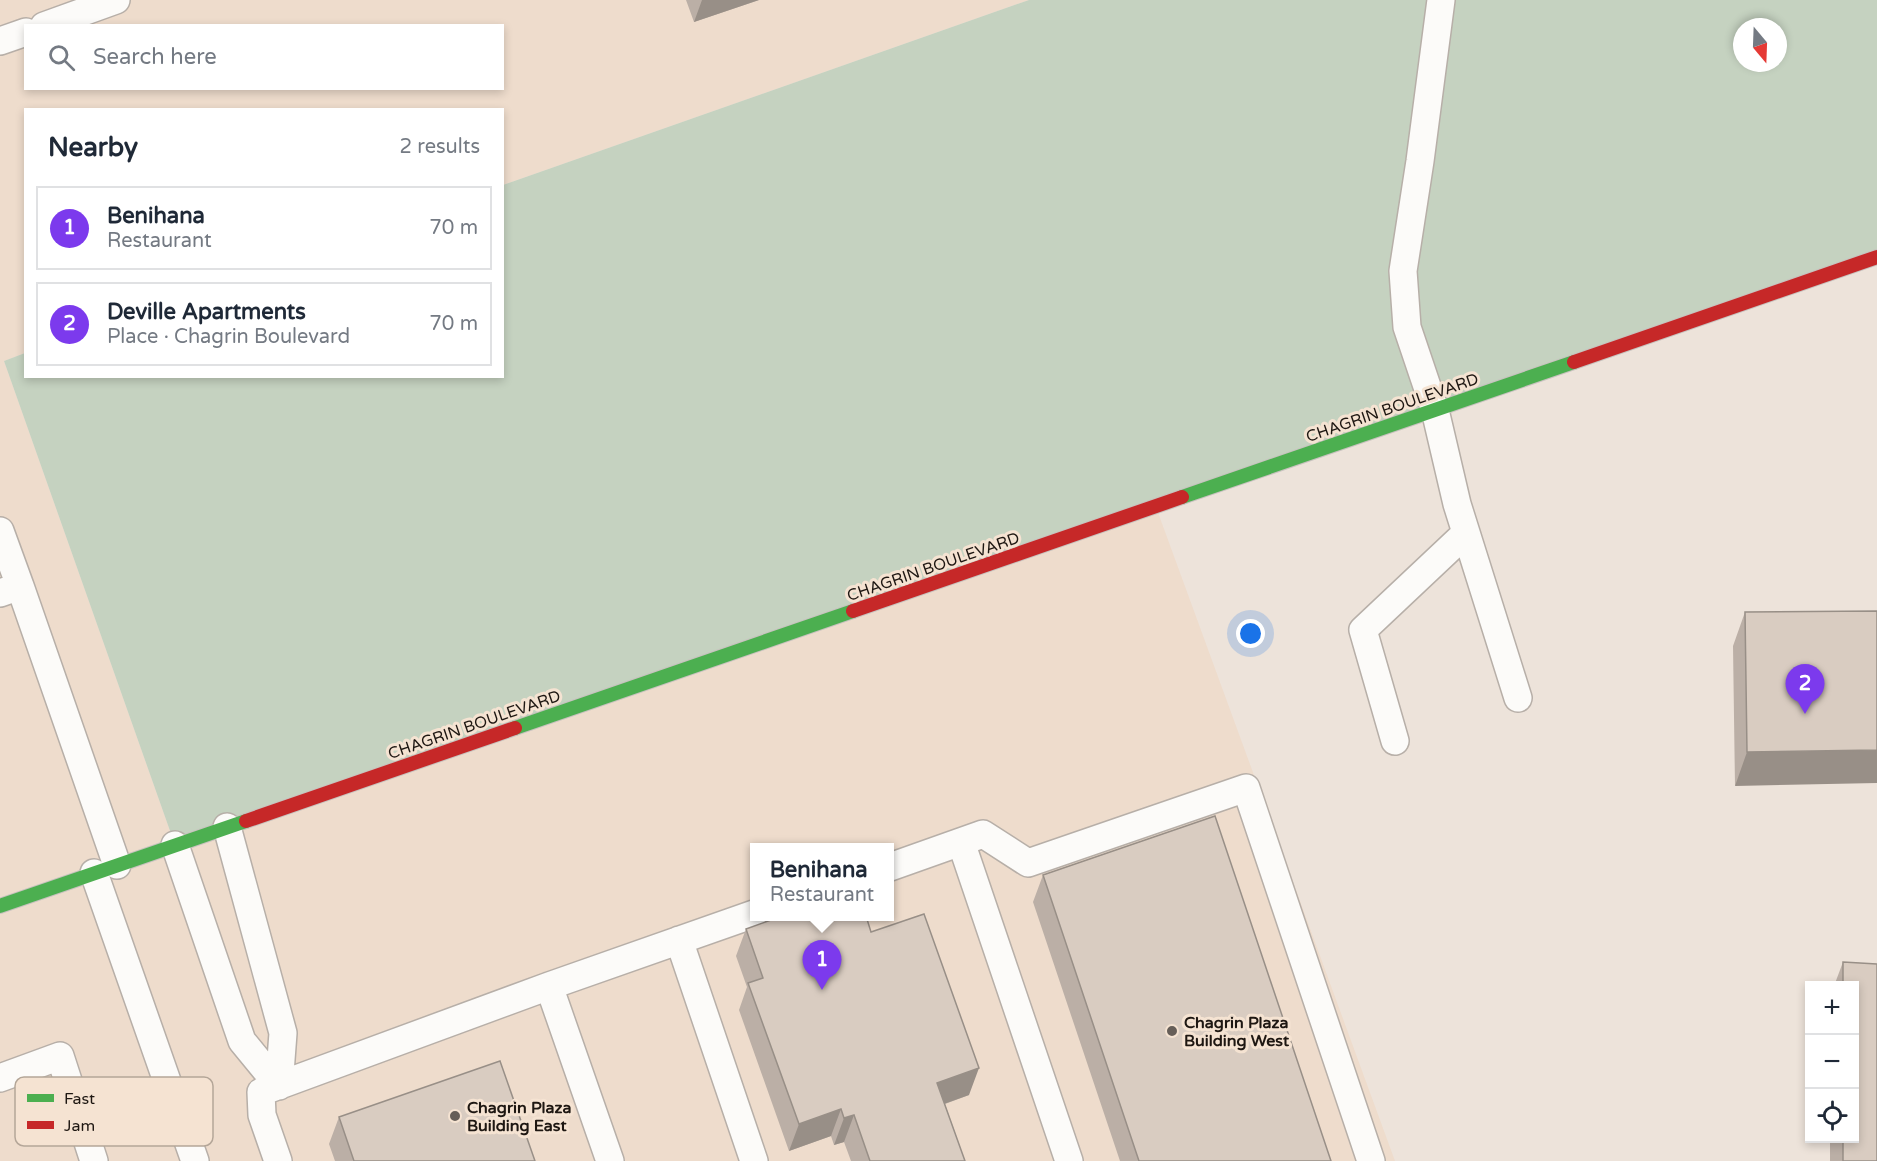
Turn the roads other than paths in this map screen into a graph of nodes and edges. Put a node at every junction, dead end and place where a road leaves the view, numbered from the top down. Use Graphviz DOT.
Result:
graph roads {
  1 [pos="116,0"];
  2 [pos="1441,0"];
  3 [pos="50,24"];
  4 [pos="24,33"];
  5 [pos="0,41"];
  6 [pos="1877,257"];
  7 [pos="1435,410"];
  8 [pos="0,531"];
  9 [pos="1466,533"];
  10 [pos="10,590"];
  11 [pos="1518,698"];
  12 [pos="1395,741"];
  13 [pos="227,827"];
  14 [pos="961,842"];
  15 [pos="175,845"];
  16 [pos="894,866"];
  17 [pos="106,869"];
  18 [pos="0,906"];
  19 [pos="750,915"];
  20 [pos="679,940"];
  21 [pos="549,986"];
  22 [pos="67,1077"];
  23 [pos="169,1077"];
  24 [pos="0,1078"];
  25 [pos="279,1086"];
  26 [pos="89,1146"];
  27 [pos="190,1146"];
  28 [pos="94,1161"];
  29 [pos="195,1161"];
  30 [pos="278,1161"];
  31 [pos="610,1161"];
  32 [pos="754,1161"];
  33 [pos="1069,1161"];
  34 [pos="1371,1161"];
  1 -- 3 [label="lane"];
  2 -- 7 [label="lane"];
  4 -- 5 [label="lane"];
  6 -- 7 [label="main road, CHAGRIN BOULEVARD"];
  7 -- 9 [label="lane"];
  7 -- 13 [label="main road, CHAGRIN BOULEVARD"];
  8 -- 10 [label="lane"];
  9 -- 11 [label="lane"];
  9 -- 12 [label="lane"];
  10 -- 17 [label="lane"];
  13 -- 15 [label="main road, CHAGRIN BOULEVARD"];
  13 -- 25 [label="lane"];
  14 -- 16 [label="lane"];
  14 -- 33 [label="lane"];
  14 -- 34 [label="lane"];
  15 -- 17 [label="main road, CHAGRIN BOULEVARD"];
  15 -- 25 [label="lane"];
  17 -- 18 [label="main road, CHAGRIN BOULEVARD"];
  17 -- 23 [label="lane"];
  19 -- 20 [label="lane"];
  20 -- 21 [label="lane"];
  20 -- 32 [label="lane"];
  21 -- 25 [label="lane"];
  21 -- 31 [label="lane"];
  22 -- 24 [label="lane"];
  25 -- 30 [label="lane"];
  26 -- 28 [label="lane"];
  27 -- 29 [label="lane"];
}
